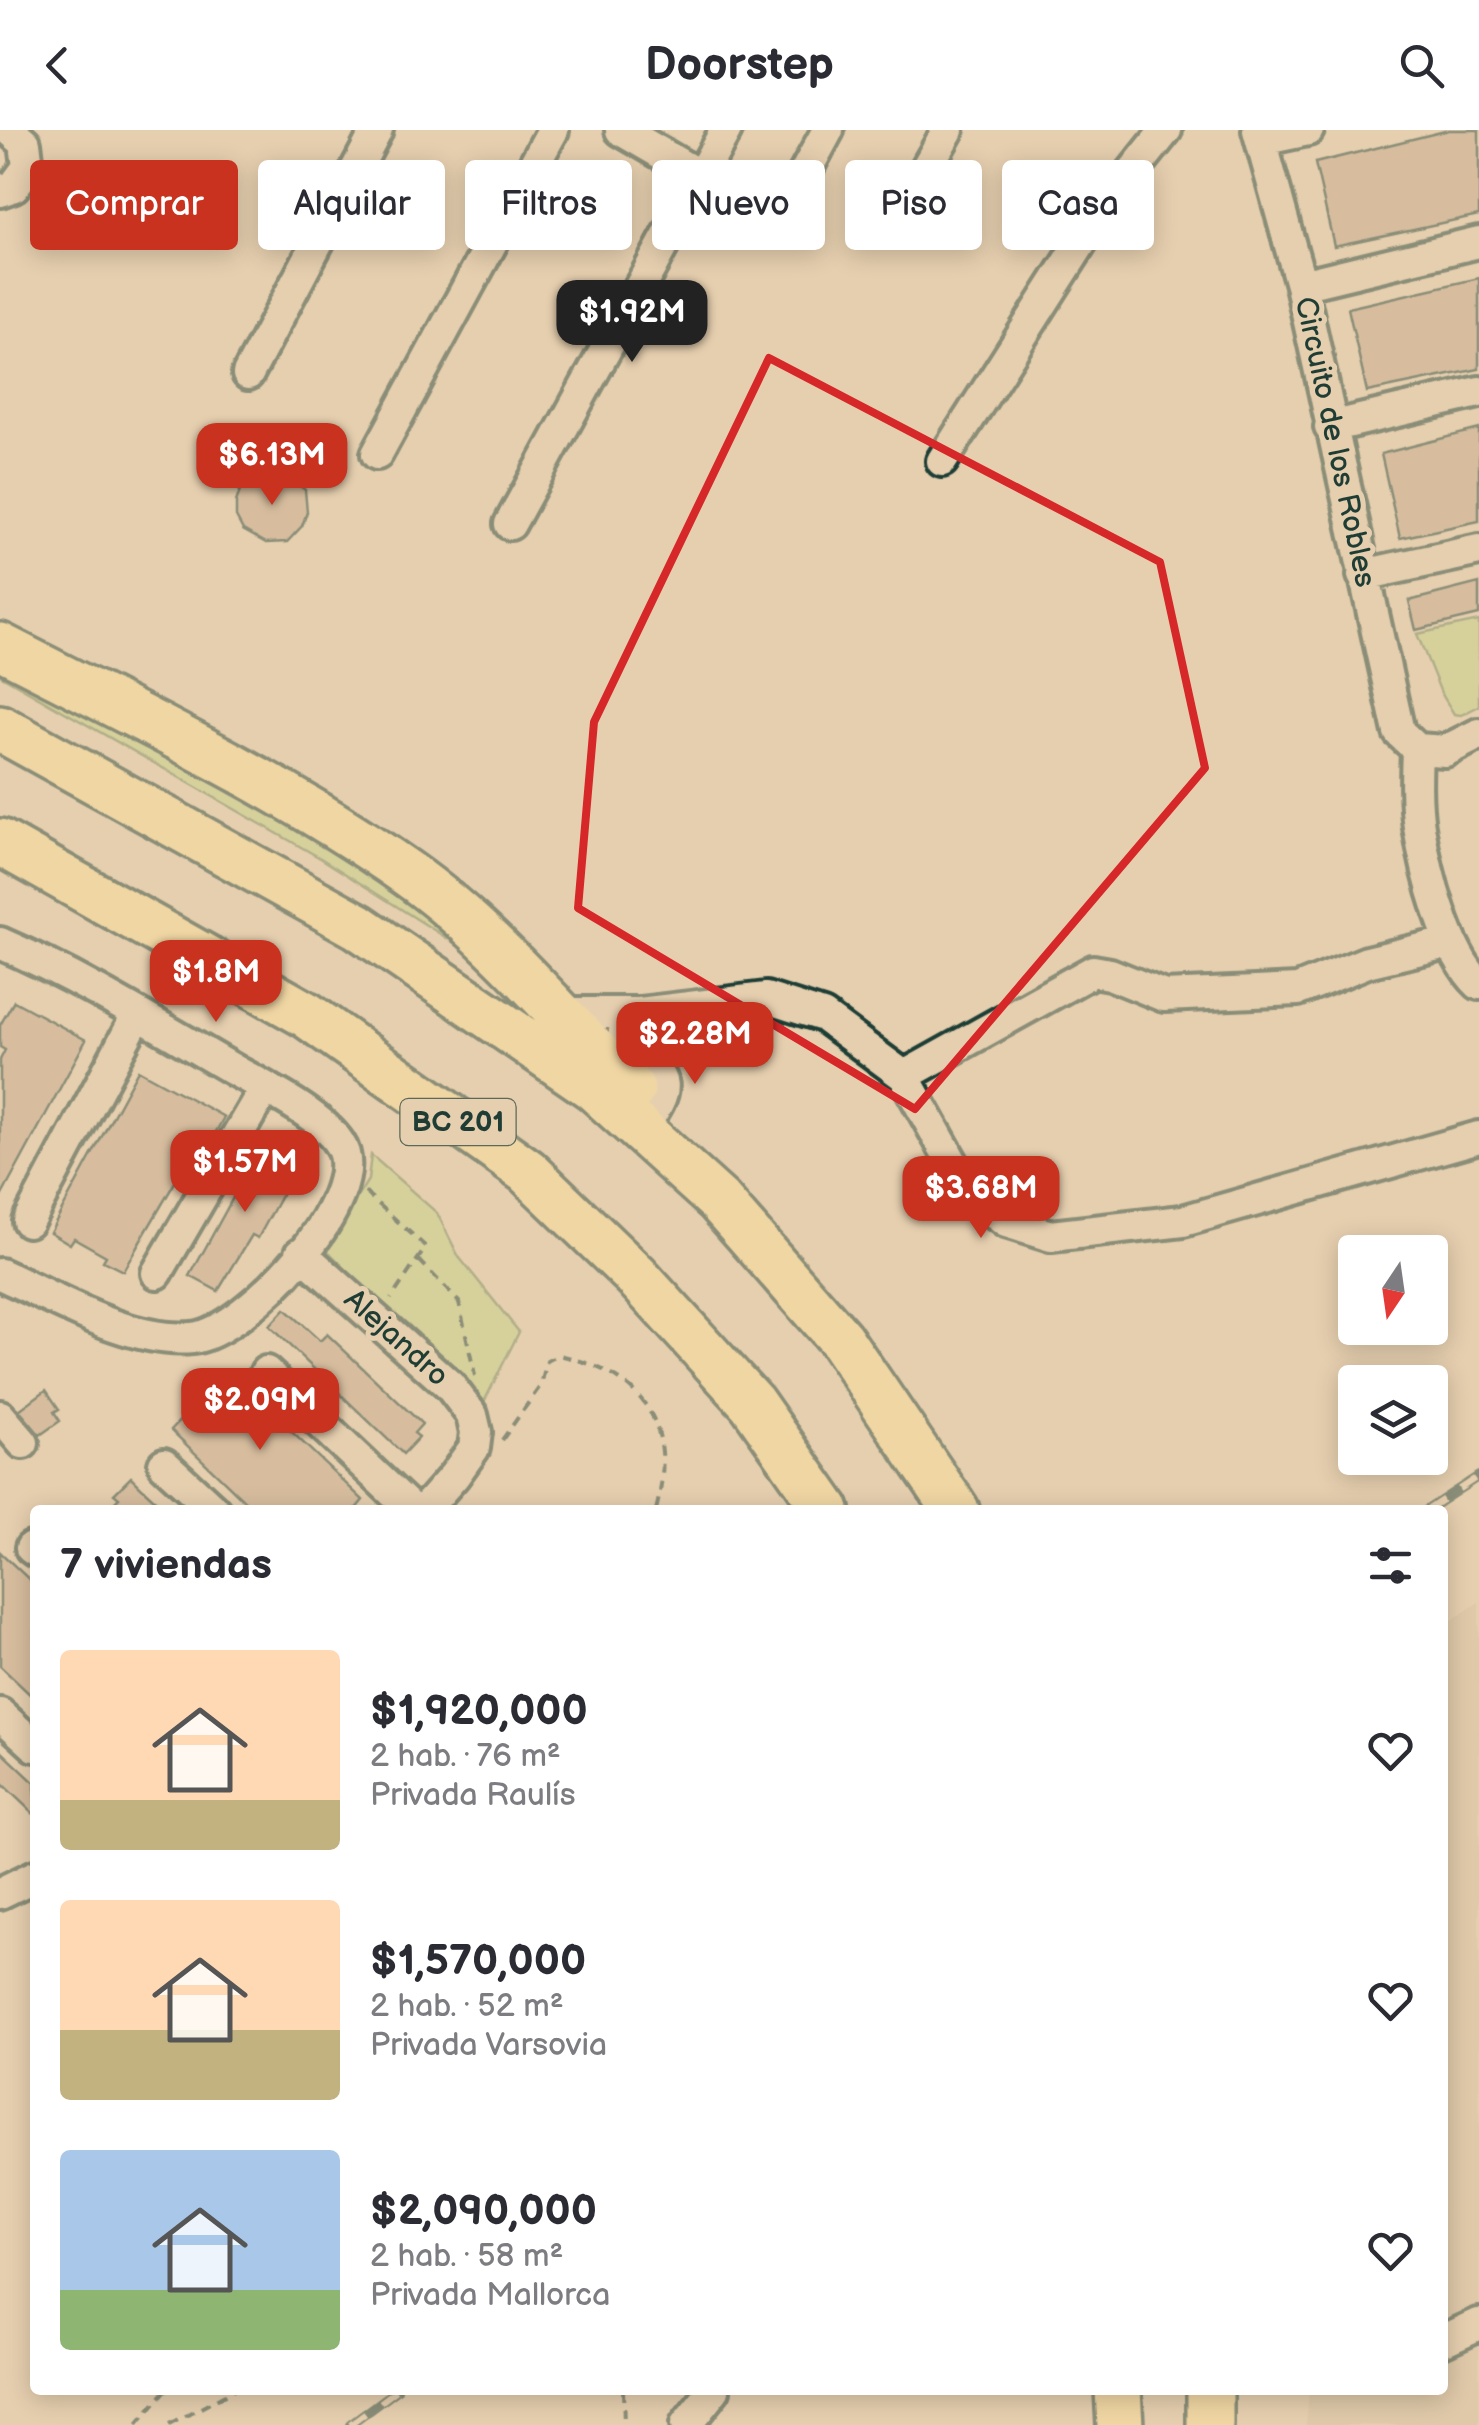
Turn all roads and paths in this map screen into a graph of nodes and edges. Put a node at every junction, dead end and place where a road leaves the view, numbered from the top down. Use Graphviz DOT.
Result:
graph roads {
  1 [pos="10,130"];
  2 [pos="377,130"];
  3 [pos="553,130"];
  4 [pos="620,130"];
  5 [pos="726,130"];
  6 [pos="828,130"];
  7 [pos="948,130"];
  8 [pos="1166,130"];
  9 [pos="1308,130"];
  10 [pos="1260,135"];
  11 [pos="673,160"];
  12 [pos="710,160"];
  13 [pos="812,160"];
  14 [pos="931,160"];
  15 [pos="0,191"];
  16 [pos="1479,242"];
  17 [pos="660,250"];
  18 [pos="1301,285"];
  19 [pos="248,374"];
  20 [pos="1479,392"];
  21 [pos="1330,427"];
  22 [pos="377,454"];
  23 [pos="942,461"];
  24 [pos="510,524"];
  25 [pos="1479,550"];
  26 [pos="1363,575"];
  27 [pos="0,646"];
  28 [pos="0,728"];
  29 [pos="1479,734"];
  30 [pos="1416,749"];
  31 [pos="0,842"];
  32 [pos="1451,942"];
  33 [pos="5,956"];
  34 [pos="1479,984"];
  35 [pos="556,1012"];
  36 [pos="639,1013"];
  37 [pos="138,1014"];
  38 [pos="904,1076"];
  39 [pos="265,1088"];
  40 [pos="647,1120"];
  41 [pos="1479,1137"];
  42 [pos="346,1175"];
  43 [pos="28,1221"];
  44 [pos="301,1253"];
  45 [pos="419,1260"];
  46 [pos="157,1273"];
  47 [pos="0,1274"];
  48 [pos="376,1320"];
  49 [pos="266,1372"];
  50 [pos="0,1416"];
  51 [pos="474,1432"];
  52 [pos="24,1443"];
  53 [pos="164,1464"];
  54 [pos="209,1505"];
  55 [pos="407,1505"];
  56 [pos="428,1505"];
  57 [pos="657,1505"];
  58 [pos="824,1505"];
  59 [pos="953,1505"];
  60 [pos="0,1714"];
  61 [pos="30,1741"];
  62 [pos="30,1878"];
  63 [pos="0,1893"];
  64 [pos="1479,2324"];
  65 [pos="1448,2339"];
  66 [pos="162,2395"];
  67 [pos="225,2395"];
  68 [pos="623,2395"];
  69 [pos="710,2395"];
  70 [pos="1118,2395"];
  71 [pos="1210,2395"];
  72 [pos="137,2425"];
  73 [pos="168,2425"];
  74 [pos="624,2425"];
  75 [pos="686,2425"];
  76 [pos="1120,2425"];
  77 [pos="1210,2425"];
  1 -- 15 [label="street"];
  2 -- 19 [label="street"];
  3 -- 22 [label="street"];
  4 -- 11 [label="street"];
  5 -- 12 [label="street"];
  6 -- 13 [label="street"];
  7 -- 14 [label="street"];
  8 -- 23 [label="street"];
  9 -- 10 [label="street"];
  10 -- 18 [label="street, Circuito de los Robles"];
  16 -- 18 [label="street"];
  17 -- 24 [label="street"];
  18 -- 21 [label="street, Circuito de los Robles"];
  20 -- 21 [label="street"];
  21 -- 26 [label="street, Circuito de los Robles"];
  25 -- 26 [label="street"];
  26 -- 30 [label="street, Circuito de los Robles"];
  27 -- 35 [label="highway"];
  28 -- 40 [label="highway"];
  29 -- 30 [label="street"];
  30 -- 32 [label="street"];
  31 -- 58 [label="highway, BC 201"];
  32 -- 34 [label="street"];
  32 -- 38 [label="street"];
  33 -- 37 [label="street"];
  35 -- 36 [label="street"];
  35 -- 40 [label="highway"];
  36 -- 38 [label="street"];
  36 -- 40 [label="street"];
  37 -- 39 [label="street"];
  37 -- 43 [label="street"];
  38 -- 41 [label="street"];
  39 -- 42 [label="street"];
  39 -- 46 [label="street"];
  40 -- 59 [label="highway"];
  42 -- 44 [label="street"];
  42 -- 45 [label="path"];
  44 -- 47 [label="street"];
  44 -- 48 [label="street, Alejandro"];
  45 -- 48 [label="path"];
  45 -- 51 [label="path"];
  48 -- 51 [label="street, Alejandro"];
  49 -- 55 [label="street"];
  50 -- 52 [label="street"];
  51 -- 56 [label="street"];
  51 -- 57 [label="path"];
  53 -- 54 [label="street"];
  60 -- 61 [label="street"];
  62 -- 63 [label="street"];
  64 -- 65 [label="street"];
  66 -- 72 [label="path"];
  67 -- 73 [label="path"];
  68 -- 74 [label="path"];
  69 -- 75 [label="street"];
  70 -- 76 [label="highway"];
  71 -- 77 [label="highway"];
}
